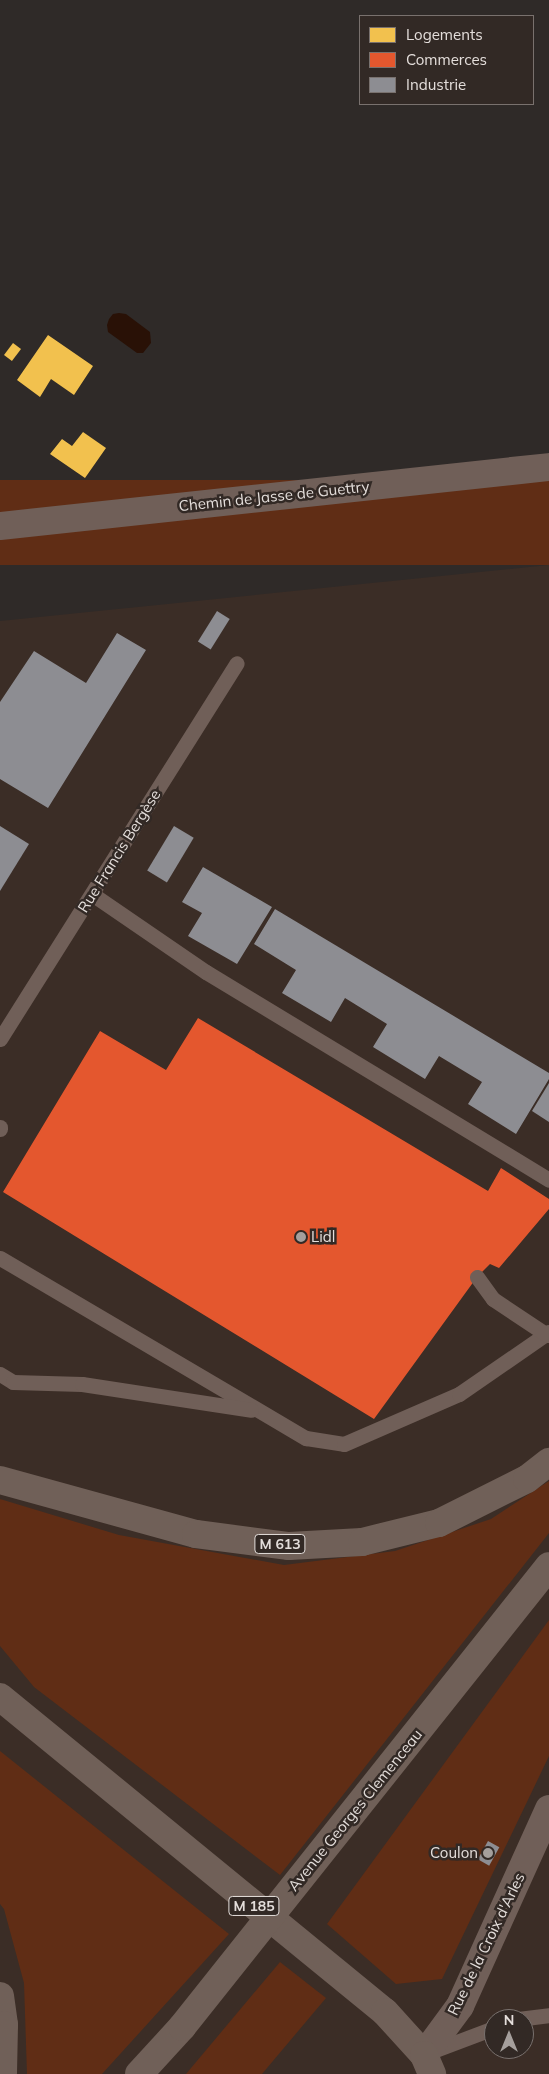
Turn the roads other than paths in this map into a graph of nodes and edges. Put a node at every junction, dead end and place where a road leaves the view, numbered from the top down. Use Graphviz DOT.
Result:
graph roads {
  1 [pos="549,467"];
  2 [pos="0,526"];
  3 [pos="237,663"];
  4 [pos="92,894"];
  5 [pos="0,1040"];
  6 [pos="549,1180"];
  7 [pos="0,1258"];
  8 [pos="477,1277"];
  9 [pos="548,1334"];
  10 [pos="0,1374"];
  11 [pos="260,1411"];
  12 [pos="549,1462"];
  13 [pos="0,1480"];
  14 [pos="549,1566"];
  15 [pos="0,1697"];
  16 [pos="407,1746"];
  17 [pos="549,1809"];
  18 [pos="0,1996"];
  19 [pos="549,2015"];
  20 [pos="534,2017"];
  21 [pos="484,2033"];
  22 [pos="428,2064"];
  23 [pos="3,2074"];
  24 [pos="139,2074"];
  25 [pos="164,2074"];
  1 -- 2 [label="street, Chemin de Jasse de Guettry"];
  3 -- 4 [label="lane, Rue Francis Bergèse"];
  4 -- 5 [label="lane, Rue Francis Bergèse"];
  4 -- 6 [label="lane"];
  7 -- 11 [label="lane"];
  8 -- 9 [label="lane"];
  9 -- 11 [label="lane"];
  10 -- 11 [label="lane"];
  12 -- 13 [label="main road, M 613"];
  14 -- 16 [label="main road, Avenue Georges Clemenceau"];
  15 -- 22 [label="main road, M 185"];
  16 -- 24 [label="main road, Avenue Georges Clemenceau"];
  16 -- 25 [label="main road"];
  17 -- 22 [label="street, Rue de la Croix d'Arles"];
  18 -- 23 [label="main road"];
  19 -- 20 [label="lane"];
  21 -- 22 [label="lane"];
}
